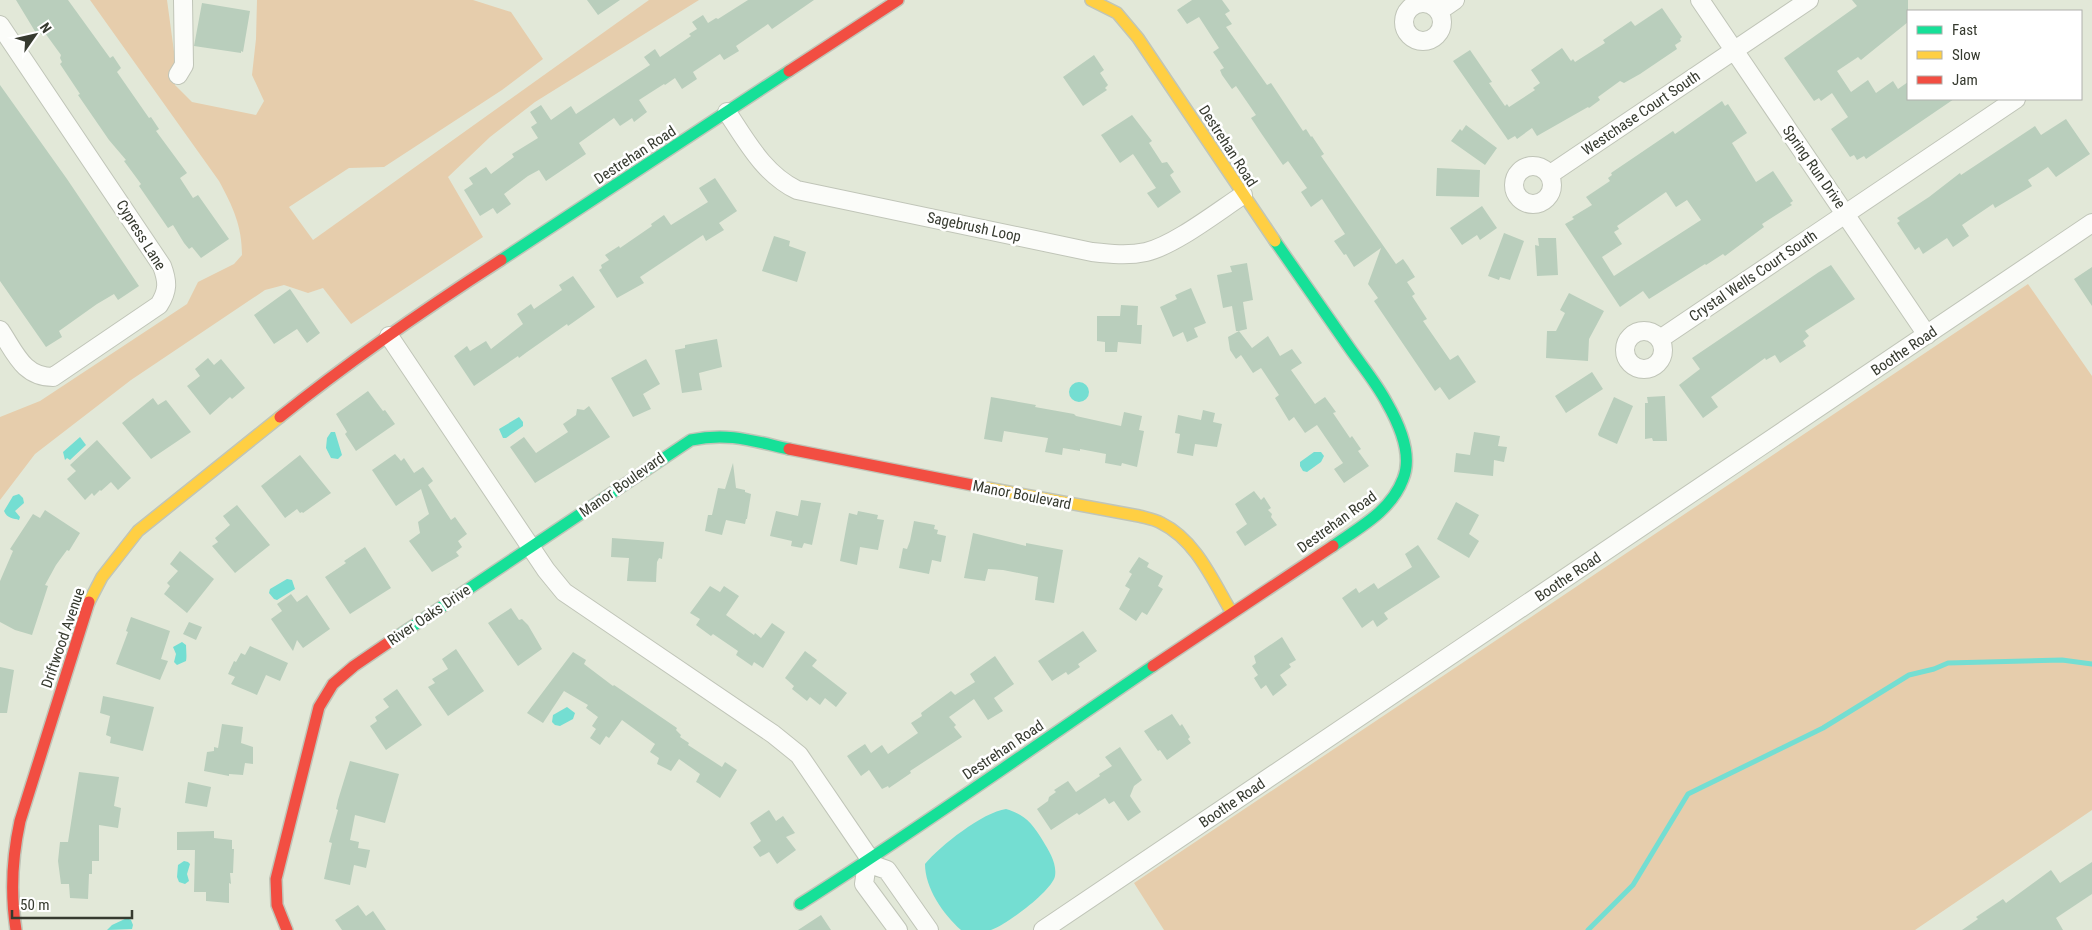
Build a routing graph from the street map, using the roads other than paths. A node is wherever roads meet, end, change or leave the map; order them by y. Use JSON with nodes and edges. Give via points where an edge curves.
{"nodes":[{"id":1,"x":183,"y":0,"type":"edge"},
{"id":2,"x":898,"y":0,"type":"edge"},
{"id":3,"x":1091,"y":0,"type":"edge"},
{"id":4,"x":1455,"y":0,"type":"edge"},
{"id":5,"x":1700,"y":0,"type":"edge"},
{"id":6,"x":1809,"y":0,"type":"edge"},
{"id":7,"x":1439,"y":11,"type":"dead end"},
{"id":8,"x":0,"y":25,"type":"edge"},
{"id":9,"x":1733,"y":50,"type":"junction"},
{"id":10,"x":178,"y":75,"type":"dead end"},
{"id":11,"x":2015,"y":100,"type":"edge"},
{"id":12,"x":727,"y":112,"type":"junction"},
{"id":13,"x":1549,"y":175,"type":"dead end"},
{"id":14,"x":1243,"y":195,"type":"junction"},
{"id":15,"x":1846,"y":213,"type":"junction"},
{"id":16,"x":2092,"y":223,"type":"edge"},
{"id":17,"x":0,"y":330,"type":"edge"},
{"id":18,"x":1927,"y":334,"type":"junction"},
{"id":19,"x":389,"y":336,"type":"junction"},
{"id":20,"x":1660,"y":340,"type":"dead end"},
{"id":21,"x":530,"y":547,"type":"junction"},
{"id":22,"x":1232,"y":613,"type":"junction"},
{"id":23,"x":868,"y":861,"type":"junction"},
{"id":24,"x":800,"y":904,"type":"dead end"},
{"id":25,"x":16,"y":930,"type":"edge"},
{"id":26,"x":287,"y":930,"type":"edge"},
{"id":27,"x":898,"y":930,"type":"edge"},
{"id":28,"x":929,"y":930,"type":"edge"},
{"id":29,"x":1043,"y":930,"type":"edge"}],
"edges":[{"from":1,"to":10,"type":"street","via":[[184,64]]},
{"from":2,"to":12,"type":"street","name":"Destrehan Road"},
{"from":3,"to":14,"type":"street","name":"Destrehan Road","via":[[1116,13],[1128,25]]},
{"from":4,"to":7,"type":"street"},
{"from":5,"to":9,"type":"street","name":"Spring Run Drive"},
{"from":6,"to":9,"type":"street","name":"Westchase Court South"},
{"from":8,"to":17,"type":"street","name":"Cypress Lane","via":[[162,266],[168,280],[166,294],[159,305],[53,377],[34,374],[25,367]]},
{"from":9,"to":13,"type":"street","name":"Westchase Court South"},
{"from":9,"to":15,"type":"street","name":"Spring Run Drive"},
{"from":11,"to":15,"type":"street","name":"Crystal Wells Court South"},
{"from":12,"to":14,"type":"street","name":"Sagebrush Loop","via":[[770,172],[797,190],[1092,252],[1129,255],[1148,252]]},
{"from":12,"to":19,"type":"street","name":"Destrehan Road"},
{"from":14,"to":22,"type":"street","name":"Destrehan Road","via":[[1387,402],[1402,433],[1406,470],[1389,505],[1374,518]]},
{"from":15,"to":18,"type":"street","name":"Spring Run Drive"},
{"from":15,"to":20,"type":"street","name":"Crystal Wells Court South"},
{"from":16,"to":18,"type":"street","name":"Boothe Road"},
{"from":18,"to":29,"type":"street","name":"Boothe Road"},
{"from":19,"to":21,"type":"street"},
{"from":19,"to":25,"type":"street","name":"Driftwood Avenue","via":[[331,376],[152,519],[125,545],[102,577],[86,610],[16,834],[11,884]]},
{"from":21,"to":22,"type":"street","name":"Manor Boulevard","via":[[674,449],[691,440],[730,436],[834,459],[1139,516],[1163,524],[1183,538]]},
{"from":21,"to":23,"type":"street","via":[[571,598],[793,750]]},
{"from":21,"to":26,"type":"street","name":"River Oaks Drive","via":[[354,666],[327,691],[314,723],[276,879],[279,913]]},
{"from":22,"to":23,"type":"street","name":"Destrehan Road"},
{"from":23,"to":24,"type":"street","name":"Destrehan Road"},
{"from":23,"to":27,"type":"street","via":[[864,884]]},
{"from":23,"to":28,"type":"street","via":[[887,870]]}]}
